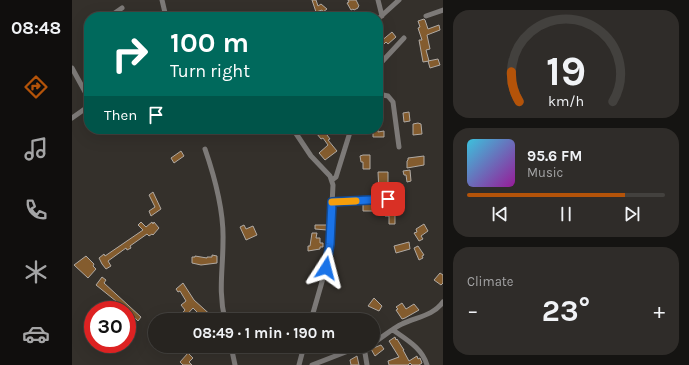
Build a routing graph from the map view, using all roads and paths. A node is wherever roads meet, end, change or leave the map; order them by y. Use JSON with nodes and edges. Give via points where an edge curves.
{"nodes":[{"id":1,"x":162,"y":0,"type":"edge"},
{"id":2,"x":378,"y":0,"type":"edge"},
{"id":3,"x":399,"y":0,"type":"edge"},
{"id":4,"x":122,"y":8,"type":"dead end"},
{"id":5,"x":443,"y":10,"type":"edge"},
{"id":6,"x":116,"y":12,"type":"edge"},
{"id":7,"x":165,"y":12,"type":"edge"},
{"id":8,"x":379,"y":12,"type":"edge"},
{"id":9,"x":383,"y":15,"type":"edge"},
{"id":10,"x":426,"y":16,"type":"dead end"},
{"id":11,"x":404,"y":38,"type":"dead end"},
{"id":12,"x":383,"y":61,"type":"edge"},
{"id":13,"x":72,"y":68,"type":"edge"},
{"id":14,"x":84,"y":90,"type":"edge"},
{"id":15,"x":383,"y":95,"type":"edge"},
{"id":16,"x":84,"y":110,"type":"edge"},
{"id":17,"x":72,"y":118,"type":"edge"},
{"id":18,"x":296,"y":134,"type":"edge"},
{"id":19,"x":349,"y":134,"type":"edge"},
{"id":20,"x":399,"y":147,"type":"dead end"},
{"id":21,"x":205,"y":148,"type":"dead end"},
{"id":22,"x":332,"y":180,"type":"junction"},
{"id":23,"x":402,"y":198,"type":"dead end"},
{"id":24,"x":332,"y":202,"type":"junction"},
{"id":25,"x":443,"y":302,"type":"edge"},
{"id":26,"x":224,"y":313,"type":"edge"},
{"id":27,"x":313,"y":313,"type":"edge"},
{"id":28,"x":393,"y":330,"type":"junction"},
{"id":29,"x":380,"y":338,"type":"edge"},
{"id":30,"x":232,"y":353,"type":"edge"},
{"id":31,"x":302,"y":353,"type":"edge"},
{"id":32,"x":343,"y":353,"type":"edge"},
{"id":33,"x":366,"y":353,"type":"edge"},
{"id":34,"x":235,"y":365,"type":"edge"},
{"id":35,"x":299,"y":365,"type":"edge"},
{"id":36,"x":312,"y":365,"type":"edge"},
{"id":37,"x":367,"y":365,"type":"edge"},
{"id":38,"x":427,"y":365,"type":"edge"}],
"edges":[{"from":1,"to":7,"type":"street"},
{"from":2,"to":8,"type":"street"},
{"from":3,"to":9,"type":"street"},
{"from":4,"to":6,"type":"street"},
{"from":5,"to":10,"type":"street"},
{"from":11,"to":12,"type":"street"},
{"from":13,"to":14,"type":"street"},
{"from":15,"to":20,"type":"street","via":[[388,96],[393,102]]},
{"from":16,"to":17,"type":"street"},
{"from":18,"to":22,"type":"street"},
{"from":19,"to":22,"type":"street","via":[[336,177]]},
{"from":21,"to":26,"type":"street","via":[[221,216],[223,240],[220,292]]},
{"from":22,"to":24,"type":"street"},
{"from":23,"to":24,"type":"street"},
{"from":24,"to":27,"type":"street","via":[[326,268]]},
{"from":25,"to":28,"type":"street","via":[[434,312],[400,324]]},
{"from":28,"to":29,"type":"street"},
{"from":28,"to":38,"type":"street","via":[[419,349]]},
{"from":30,"to":34,"type":"street"},
{"from":31,"to":35,"type":"street"},
{"from":32,"to":36,"type":"street"},
{"from":33,"to":37,"type":"street"}]}
